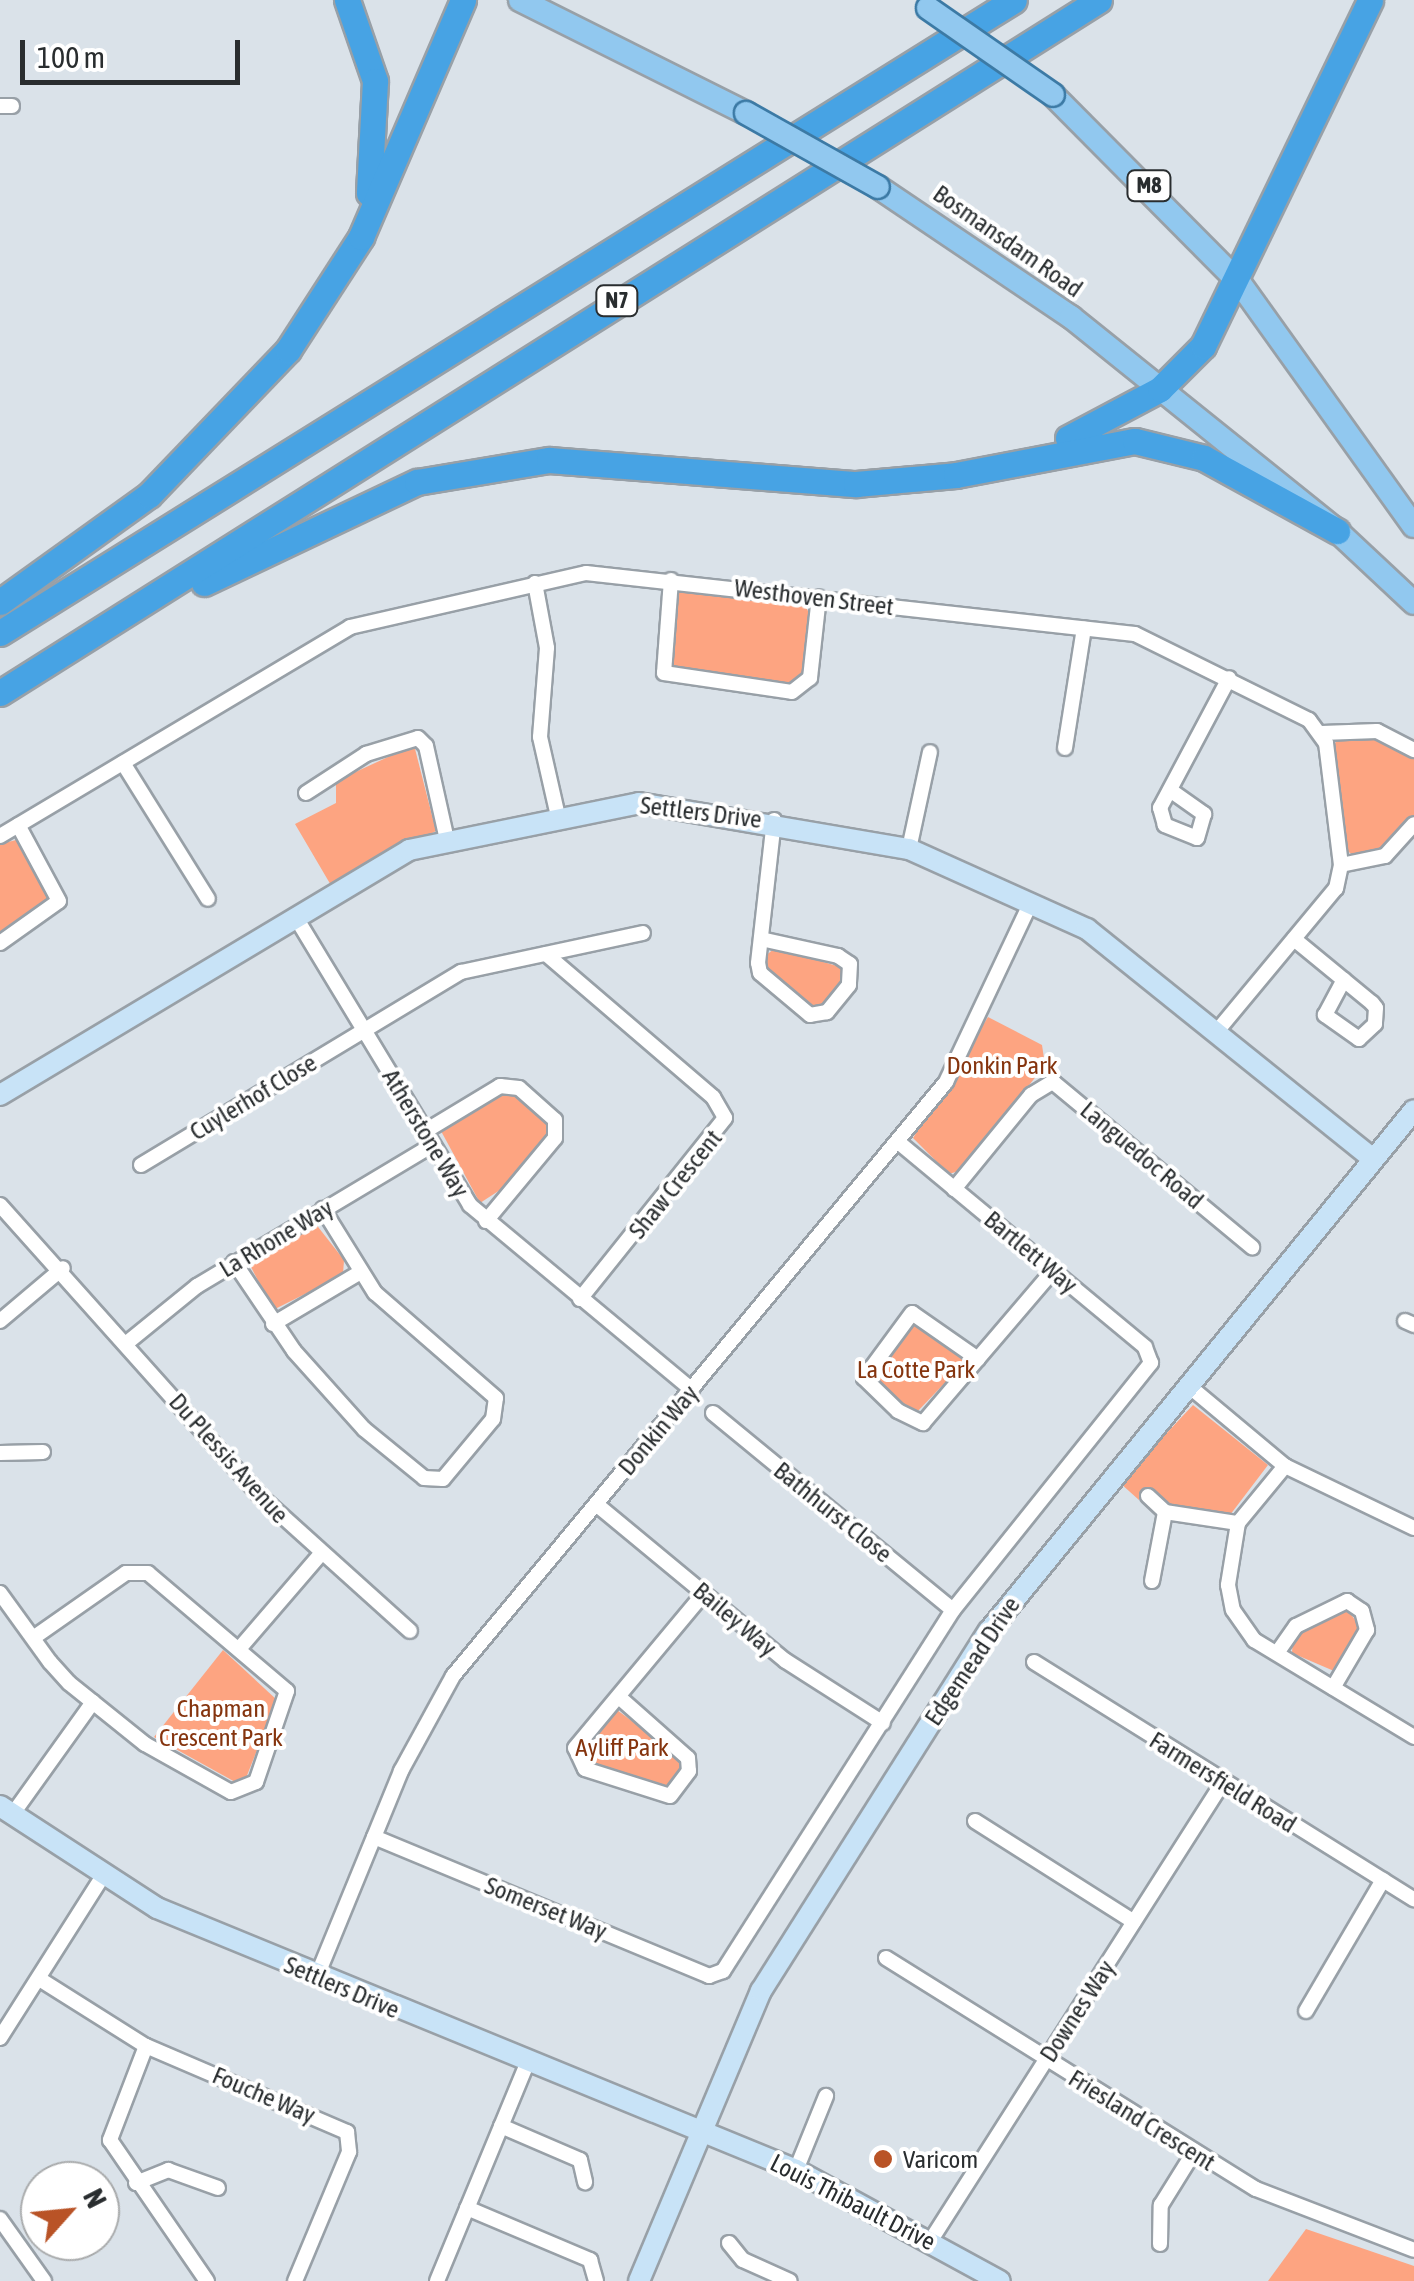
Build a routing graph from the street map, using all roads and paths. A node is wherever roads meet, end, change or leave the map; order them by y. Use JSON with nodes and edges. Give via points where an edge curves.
{"nodes":[{"id":1,"x":346,"y":0,"type":"edge"},
{"id":2,"x":463,"y":0,"type":"edge"},
{"id":3,"x":520,"y":0,"type":"edge"},
{"id":4,"x":1014,"y":0,"type":"edge"},
{"id":5,"x":1099,"y":0,"type":"edge"},
{"id":6,"x":1370,"y":0,"type":"edge"},
{"id":7,"x":921,"y":4,"type":"edge"},
{"id":8,"x":361,"y":237,"type":"junction"},
{"id":9,"x":1239,"y":282,"type":"junction"},
{"id":10,"x":1160,"y":389,"type":"junction"},
{"id":11,"x":1000,"y":465,"type":"junction"},
{"id":12,"x":1414,"y":526,"type":"edge"},
{"id":13,"x":1338,"y":531,"type":"junction"},
{"id":14,"x":671,"y":580,"type":"junction"},
{"id":15,"x":536,"y":584,"type":"junction"},
{"id":16,"x":819,"y":597,"type":"junction"},
{"id":17,"x":0,"y":602,"type":"edge"},
{"id":18,"x":1414,"y":603,"type":"edge"},
{"id":19,"x":140,"y":610,"type":"junction"},
{"id":20,"x":1084,"y":628,"type":"junction"},
{"id":21,"x":0,"y":634,"type":"edge"},
{"id":22,"x":1229,"y":678,"type":"junction"},
{"id":23,"x":0,"y":693,"type":"edge"},
{"id":24,"x":1322,"y":733,"type":"junction"},
{"id":25,"x":1064,"y":748,"type":"dead end"},
{"id":26,"x":1414,"y":750,"type":"edge"},
{"id":27,"x":930,"y":752,"type":"dead end"},
{"id":28,"x":123,"y":763,"type":"junction"},
{"id":29,"x":1170,"y":790,"type":"dead end"},
{"id":30,"x":306,"y":793,"type":"dead end"},
{"id":31,"x":558,"y":816,"type":"junction"},
{"id":32,"x":774,"y":820,"type":"junction"},
{"id":33,"x":1414,"y":824,"type":"edge"},
{"id":34,"x":18,"y":826,"type":"junction"},
{"id":35,"x":0,"y":836,"type":"edge"},
{"id":36,"x":448,"y":840,"type":"junction"},
{"id":37,"x":909,"y":849,"type":"junction"},
{"id":38,"x":1341,"y":865,"type":"junction"},
{"id":39,"x":208,"y":900,"type":"dead end"},
{"id":40,"x":1031,"y":902,"type":"junction"},
{"id":41,"x":296,"y":916,"type":"junction"},
{"id":42,"x":644,"y":933,"type":"dead end"},
{"id":43,"x":762,"y":939,"type":"junction"},
{"id":44,"x":1294,"y":939,"type":"junction"},
{"id":45,"x":0,"y":944,"type":"edge"},
{"id":46,"x":546,"y":954,"type":"junction"},
{"id":47,"x":1344,"y":980,"type":"dead end"},
{"id":48,"x":364,"y":1030,"type":"junction"},
{"id":49,"x":1218,"y":1030,"type":"junction"},
{"id":50,"x":0,"y":1095,"type":"edge"},
{"id":51,"x":1414,"y":1110,"type":"edge"},
{"id":52,"x":428,"y":1138,"type":"junction"},
{"id":53,"x":898,"y":1142,"type":"junction"},
{"id":54,"x":1372,"y":1159,"type":"junction"},
{"id":55,"x":141,"y":1165,"type":"dead end"},
{"id":56,"x":954,"y":1189,"type":"junction"},
{"id":57,"x":0,"y":1205,"type":"edge"},
{"id":58,"x":322,"y":1209,"type":"junction"},
{"id":59,"x":486,"y":1221,"type":"junction"},
{"id":60,"x":1252,"y":1247,"type":"dead end"},
{"id":61,"x":234,"y":1262,"type":"junction"},
{"id":62,"x":63,"y":1268,"type":"junction"},
{"id":63,"x":1053,"y":1271,"type":"junction"},
{"id":64,"x":358,"y":1273,"type":"junction"},
{"id":65,"x":580,"y":1299,"type":"junction"},
{"id":66,"x":0,"y":1321,"type":"edge"},
{"id":67,"x":273,"y":1324,"type":"junction"},
{"id":68,"x":128,"y":1342,"type":"junction"},
{"id":69,"x":978,"y":1359,"type":"junction"},
{"id":70,"x":1150,"y":1370,"type":"joint"},
{"id":71,"x":1189,"y":1386,"type":"junction"},
{"id":72,"x":692,"y":1390,"type":"junction"},
{"id":73,"x":713,"y":1414,"type":"dead end"},
{"id":74,"x":0,"y":1452,"type":"edge"},
{"id":75,"x":43,"y":1452,"type":"dead end"},
{"id":76,"x":1285,"y":1466,"type":"junction"},
{"id":77,"x":1148,"y":1496,"type":"dead end"},
{"id":78,"x":596,"y":1504,"type":"junction"},
{"id":79,"x":1165,"y":1512,"type":"junction"},
{"id":80,"x":1238,"y":1523,"type":"junction"},
{"id":81,"x":1414,"y":1528,"type":"edge"},
{"id":82,"x":319,"y":1556,"type":"junction"},
{"id":83,"x":1152,"y":1581,"type":"dead end"},
{"id":84,"x":0,"y":1593,"type":"edge"},
{"id":85,"x":704,"y":1593,"type":"junction"},
{"id":86,"x":952,"y":1610,"type":"junction"},
{"id":87,"x":410,"y":1631,"type":"dead end"},
{"id":88,"x":33,"y":1638,"type":"junction"},
{"id":89,"x":239,"y":1649,"type":"junction"},
{"id":90,"x":1277,"y":1653,"type":"junction"},
{"id":91,"x":1034,"y":1662,"type":"dead end"},
{"id":92,"x":1333,"y":1688,"type":"junction"},
{"id":93,"x":619,"y":1696,"type":"junction"},
{"id":94,"x":93,"y":1702,"type":"junction"},
{"id":95,"x":882,"y":1723,"type":"junction"},
{"id":96,"x":1414,"y":1737,"type":"edge"},
{"id":97,"x":1223,"y":1782,"type":"junction"},
{"id":98,"x":6,"y":1810,"type":"edge"},
{"id":99,"x":974,"y":1820,"type":"dead end"},
{"id":100,"x":374,"y":1837,"type":"junction"},
{"id":101,"x":103,"y":1876,"type":"junction"},
{"id":102,"x":1383,"y":1880,"type":"junction"},
{"id":103,"x":1414,"y":1899,"type":"edge"},
{"id":104,"x":1134,"y":1922,"type":"junction"},
{"id":105,"x":886,"y":1958,"type":"dead end"},
{"id":106,"x":719,"y":1974,"type":"joint"},
{"id":107,"x":317,"y":1976,"type":"junction"},
{"id":108,"x":40,"y":1980,"type":"junction"},
{"id":109,"x":1306,"y":2011,"type":"dead end"},
{"id":110,"x":0,"y":2038,"type":"edge"},
{"id":111,"x":146,"y":2046,"type":"junction"},
{"id":112,"x":1046,"y":2060,"type":"junction"},
{"id":113,"x":527,"y":2064,"type":"junction"},
{"id":114,"x":826,"y":2096,"type":"dead end"},
{"id":115,"x":501,"y":2126,"type":"junction"},
{"id":116,"x":701,"y":2134,"type":"junction"},
{"id":117,"x":1194,"y":2152,"type":"junction"},
{"id":118,"x":796,"y":2170,"type":"junction"},
{"id":119,"x":585,"y":2182,"type":"dead end"},
{"id":120,"x":136,"y":2183,"type":"junction"},
{"id":121,"x":218,"y":2188,"type":"dead end"},
{"id":122,"x":467,"y":2208,"type":"junction"},
{"id":123,"x":0,"y":2220,"type":"edge"},
{"id":124,"x":931,"y":2240,"type":"junction"},
{"id":125,"x":729,"y":2244,"type":"dead end"},
{"id":126,"x":1160,"y":2244,"type":"dead end"},
{"id":127,"x":1414,"y":2250,"type":"edge"},
{"id":128,"x":44,"y":2281,"type":"edge"},
{"id":129,"x":207,"y":2281,"type":"edge"},
{"id":130,"x":296,"y":2281,"type":"edge"},
{"id":131,"x":437,"y":2281,"type":"edge"},
{"id":132,"x":596,"y":2281,"type":"edge"},
{"id":133,"x":639,"y":2281,"type":"edge"},
{"id":134,"x":790,"y":2281,"type":"edge"},
{"id":135,"x":1000,"y":2281,"type":"edge"}],
"edges":[{"from":1,"to":8,"type":"highway","via":[[371,60],[378,118]]},
{"from":2,"to":8,"type":"highway"},
{"from":3,"to":10,"type":"main road","name":"Bosmansdam Road","bridge":true,"via":[[746,113],[878,188],[997,264]]},
{"from":4,"to":21,"type":"highway","number":"N7"},
{"from":5,"to":19,"type":"highway","number":"N7"},
{"from":6,"to":9,"type":"highway"},
{"from":7,"to":9,"type":"main road","number":"M8","bridge":true,"via":[[1054,95]]},
{"from":8,"to":17,"type":"highway","via":[[288,350],[195,452]]},
{"from":9,"to":10,"type":"highway","via":[[1203,346]]},
{"from":9,"to":12,"type":"main road","number":"M8"},
{"from":10,"to":11,"type":"highway","via":[[1084,432]]},
{"from":10,"to":13,"type":"main road","name":"Bosmansdam Road"},
{"from":11,"to":13,"type":"highway","via":[[1110,442],[1160,444],[1204,458]]},
{"from":11,"to":19,"type":"highway","via":[[856,484],[599,462],[491,466],[385,494]]},
{"from":13,"to":18,"type":"main road","name":"Bosmansdam Road"},
{"from":14,"to":15,"type":"street","name":"Westhoven Street","via":[[586,573]]},
{"from":14,"to":16,"type":"street","name":"Westhoven Street"},
{"from":14,"to":16,"type":"street","via":[[664,673],[792,692],[810,678]]},
{"from":15,"to":28,"type":"street","name":"Westhoven Street","via":[[350,627]]},
{"from":15,"to":31,"type":"street","via":[[546,648],[540,737]]},
{"from":16,"to":20,"type":"street","name":"Westhoven Street"},
{"from":19,"to":23,"type":"highway","number":"N7"},
{"from":20,"to":22,"type":"street","name":"Westhoven Street","via":[[1150,637]]},
{"from":20,"to":25,"type":"street"},
{"from":22,"to":24,"type":"street","name":"Westhoven Street"},
{"from":22,"to":29,"type":"street"},
{"from":24,"to":26,"type":"street","via":[[1377,732]]},
{"from":24,"to":38,"type":"street"},
{"from":27,"to":37,"type":"street"},
{"from":28,"to":34,"type":"street","name":"Westhoven Street"},
{"from":28,"to":39,"type":"street"},
{"from":30,"to":36,"type":"street","via":[[366,754],[418,738]]},
{"from":31,"to":32,"type":"street","name":"Settlers Drive","via":[[628,803]]},
{"from":31,"to":36,"type":"street","name":"Settlers Drive"},
{"from":32,"to":37,"type":"street","name":"Settlers Drive"},
{"from":32,"to":43,"type":"street"},
{"from":33,"to":38,"type":"street","via":[[1385,856]]},
{"from":34,"to":35,"type":"street","name":"Westhoven Street"},
{"from":34,"to":45,"type":"street","via":[[59,901]]},
{"from":36,"to":41,"type":"street","name":"Settlers Drive","via":[[401,854]]},
{"from":37,"to":40,"type":"street","name":"Settlers Drive"},
{"from":38,"to":44,"type":"street","via":[[1336,888]]},
{"from":40,"to":49,"type":"street","name":"Settlers Drive","via":[[1107,940]]},
{"from":40,"to":53,"type":"street","name":"Donkin Way","via":[[946,1082]]},
{"from":41,"to":48,"type":"street","name":"Atherstone Way"},
{"from":41,"to":50,"type":"street","name":"Settlers Drive"},
{"from":42,"to":46,"type":"street"},
{"from":43,"to":43,"type":"street","via":[[763,977],[810,1015],[827,1012],[849,986],[850,964],[838,956]]},
{"from":44,"to":47,"type":"street"},
{"from":44,"to":49,"type":"street"},
{"from":46,"to":48,"type":"street","via":[[460,972]]},
{"from":46,"to":65,"type":"street","name":"Shaw Crescent","via":[[713,1097],[726,1118]]},
{"from":48,"to":52,"type":"street","name":"Atherstone Way"},
{"from":48,"to":55,"type":"street","name":"Cuylerhof Close"},
{"from":49,"to":54,"type":"street","name":"Settlers Drive"},
{"from":51,"to":54,"type":"street","name":"Edgemead Drive"},
{"from":52,"to":58,"type":"street","name":"La Rhone Way"},
{"from":52,"to":59,"type":"street","name":"Atherstone Way"},
{"from":52,"to":59,"type":"street","name":"La Rhone Way","via":[[500,1086],[519,1088],[555,1120],[555,1138]]},
{"from":53,"to":56,"type":"street","name":"Bartlett Way"},
{"from":53,"to":72,"type":"street","name":"Donkin Way"},
{"from":54,"to":71,"type":"street","name":"Edgemead Drive"},
{"from":56,"to":60,"type":"street","name":"Languedoc Road","via":[[1031,1095],[1053,1082]]},
{"from":56,"to":63,"type":"street","name":"Bartlett Way"},
{"from":57,"to":62,"type":"street","name":"Du Plessis Avenue"},
{"from":58,"to":61,"type":"street","name":"La Rhone Way"},
{"from":58,"to":64,"type":"street"},
{"from":59,"to":65,"type":"street","name":"Atherstone Way"},
{"from":61,"to":67,"type":"street"},
{"from":61,"to":68,"type":"street","name":"La Rhone Way"},
{"from":62,"to":66,"type":"street"},
{"from":62,"to":68,"type":"street","name":"Du Plessis Avenue"},
{"from":63,"to":69,"type":"street"},
{"from":63,"to":70,"type":"street","name":"Bartlett Way","via":[[1145,1347]]},
{"from":64,"to":67,"type":"street"},
{"from":64,"to":67,"type":"street","via":[[496,1398],[493,1418],[443,1479],[424,1478],[364,1429]]},
{"from":65,"to":72,"type":"street","name":"Atherstone Way"},
{"from":68,"to":82,"type":"street","name":"Du Plessis Avenue"},
{"from":69,"to":69,"type":"street","via":[[918,1424],[864,1378],[912,1312]]},
{"from":70,"to":86,"type":"street","name":"Edgemead Drive"},
{"from":71,"to":76,"type":"street"},
{"from":71,"to":116,"type":"street","name":"Edgemead Drive","via":[[970,1659],[762,1992]]},
{"from":72,"to":78,"type":"street","name":"Donkin Way"},
{"from":73,"to":86,"type":"street","name":"Bathhurst Close"},
{"from":74,"to":75,"type":"street"},
{"from":76,"to":80,"type":"street"},
{"from":76,"to":81,"type":"street"},
{"from":77,"to":79,"type":"street"},
{"from":78,"to":85,"type":"street","name":"Bailey Way"},
{"from":78,"to":100,"type":"street","name":"Donkin Way","via":[[452,1676]]},
{"from":79,"to":80,"type":"street"},
{"from":79,"to":83,"type":"street"},
{"from":80,"to":90,"type":"street","via":[[1231,1602],[1246,1631]]},
{"from":82,"to":87,"type":"street","name":"Du Plessis Avenue"},
{"from":82,"to":89,"type":"street"},
{"from":84,"to":88,"type":"street"},
{"from":85,"to":93,"type":"street"},
{"from":85,"to":95,"type":"street","name":"Bailey Way","via":[[786,1661]]},
{"from":86,"to":95,"type":"street","name":"Edgemead Drive"},
{"from":88,"to":89,"type":"street","via":[[137,1569]]},
{"from":88,"to":94,"type":"street"},
{"from":89,"to":94,"type":"street","via":[[288,1696],[256,1782],[240,1793],[170,1760]]},
{"from":90,"to":92,"type":"street"},
{"from":90,"to":92,"type":"street","via":[[1296,1626],[1347,1601],[1362,1611],[1367,1630]]},
{"from":91,"to":97,"type":"street","name":"Farmersfield Road"},
{"from":92,"to":96,"type":"street"},
{"from":93,"to":93,"type":"street","via":[[578,1742],[578,1762],[670,1796],[689,1771],[688,1758]]},
{"from":94,"to":98,"type":"street"},
{"from":95,"to":106,"type":"street","name":"Edgemead Drive"},
{"from":97,"to":102,"type":"street","name":"Farmersfield Road"},
{"from":97,"to":104,"type":"street","name":"Downes Way"},
{"from":98,"to":101,"type":"street","name":"Settlers Drive"},
{"from":99,"to":104,"type":"street"},
{"from":100,"to":106,"type":"street","name":"Somerset Way"},
{"from":100,"to":107,"type":"street","name":"Donkin Way"},
{"from":101,"to":107,"type":"street","name":"Settlers Drive","via":[[156,1908]]},
{"from":101,"to":108,"type":"street"},
{"from":102,"to":103,"type":"street","name":"Farmersfield Road"},
{"from":102,"to":109,"type":"street"},
{"from":104,"to":112,"type":"street","name":"Downes Way"},
{"from":105,"to":112,"type":"street","name":"Friesland Crescent"},
{"from":107,"to":113,"type":"street","name":"Settlers Drive"},
{"from":108,"to":110,"type":"street"},
{"from":108,"to":111,"type":"street","name":"Fouche Way"},
{"from":111,"to":120,"type":"street","via":[[110,2133]]},
{"from":111,"to":130,"type":"street","name":"Fouche Way","via":[[347,2132],[349,2152]]},
{"from":112,"to":117,"type":"street","name":"Friesland Crescent"},
{"from":112,"to":124,"type":"street","name":"Downes Way"},
{"from":113,"to":115,"type":"street"},
{"from":113,"to":116,"type":"street","name":"Settlers Drive"},
{"from":114,"to":118,"type":"street"},
{"from":115,"to":119,"type":"street","via":[[577,2157]]},
{"from":115,"to":122,"type":"street"},
{"from":116,"to":118,"type":"street","name":"Louis Thibault Drive"},
{"from":116,"to":133,"type":"street","name":"Edgemead Drive"},
{"from":117,"to":126,"type":"street","via":[[1162,2205]]},
{"from":117,"to":127,"type":"street","name":"Friesland Crescent","via":[[1256,2190]]},
{"from":118,"to":124,"type":"street","name":"Louis Thibault Drive"},
{"from":120,"to":121,"type":"street","via":[[168,2170]]},
{"from":120,"to":129,"type":"street"},
{"from":122,"to":131,"type":"street"},
{"from":122,"to":132,"type":"street","via":[[590,2260]]},
{"from":123,"to":128,"type":"street"},
{"from":124,"to":135,"type":"street","name":"Louis Thibault Drive"},
{"from":125,"to":134,"type":"street","via":[[743,2260]]}]}
